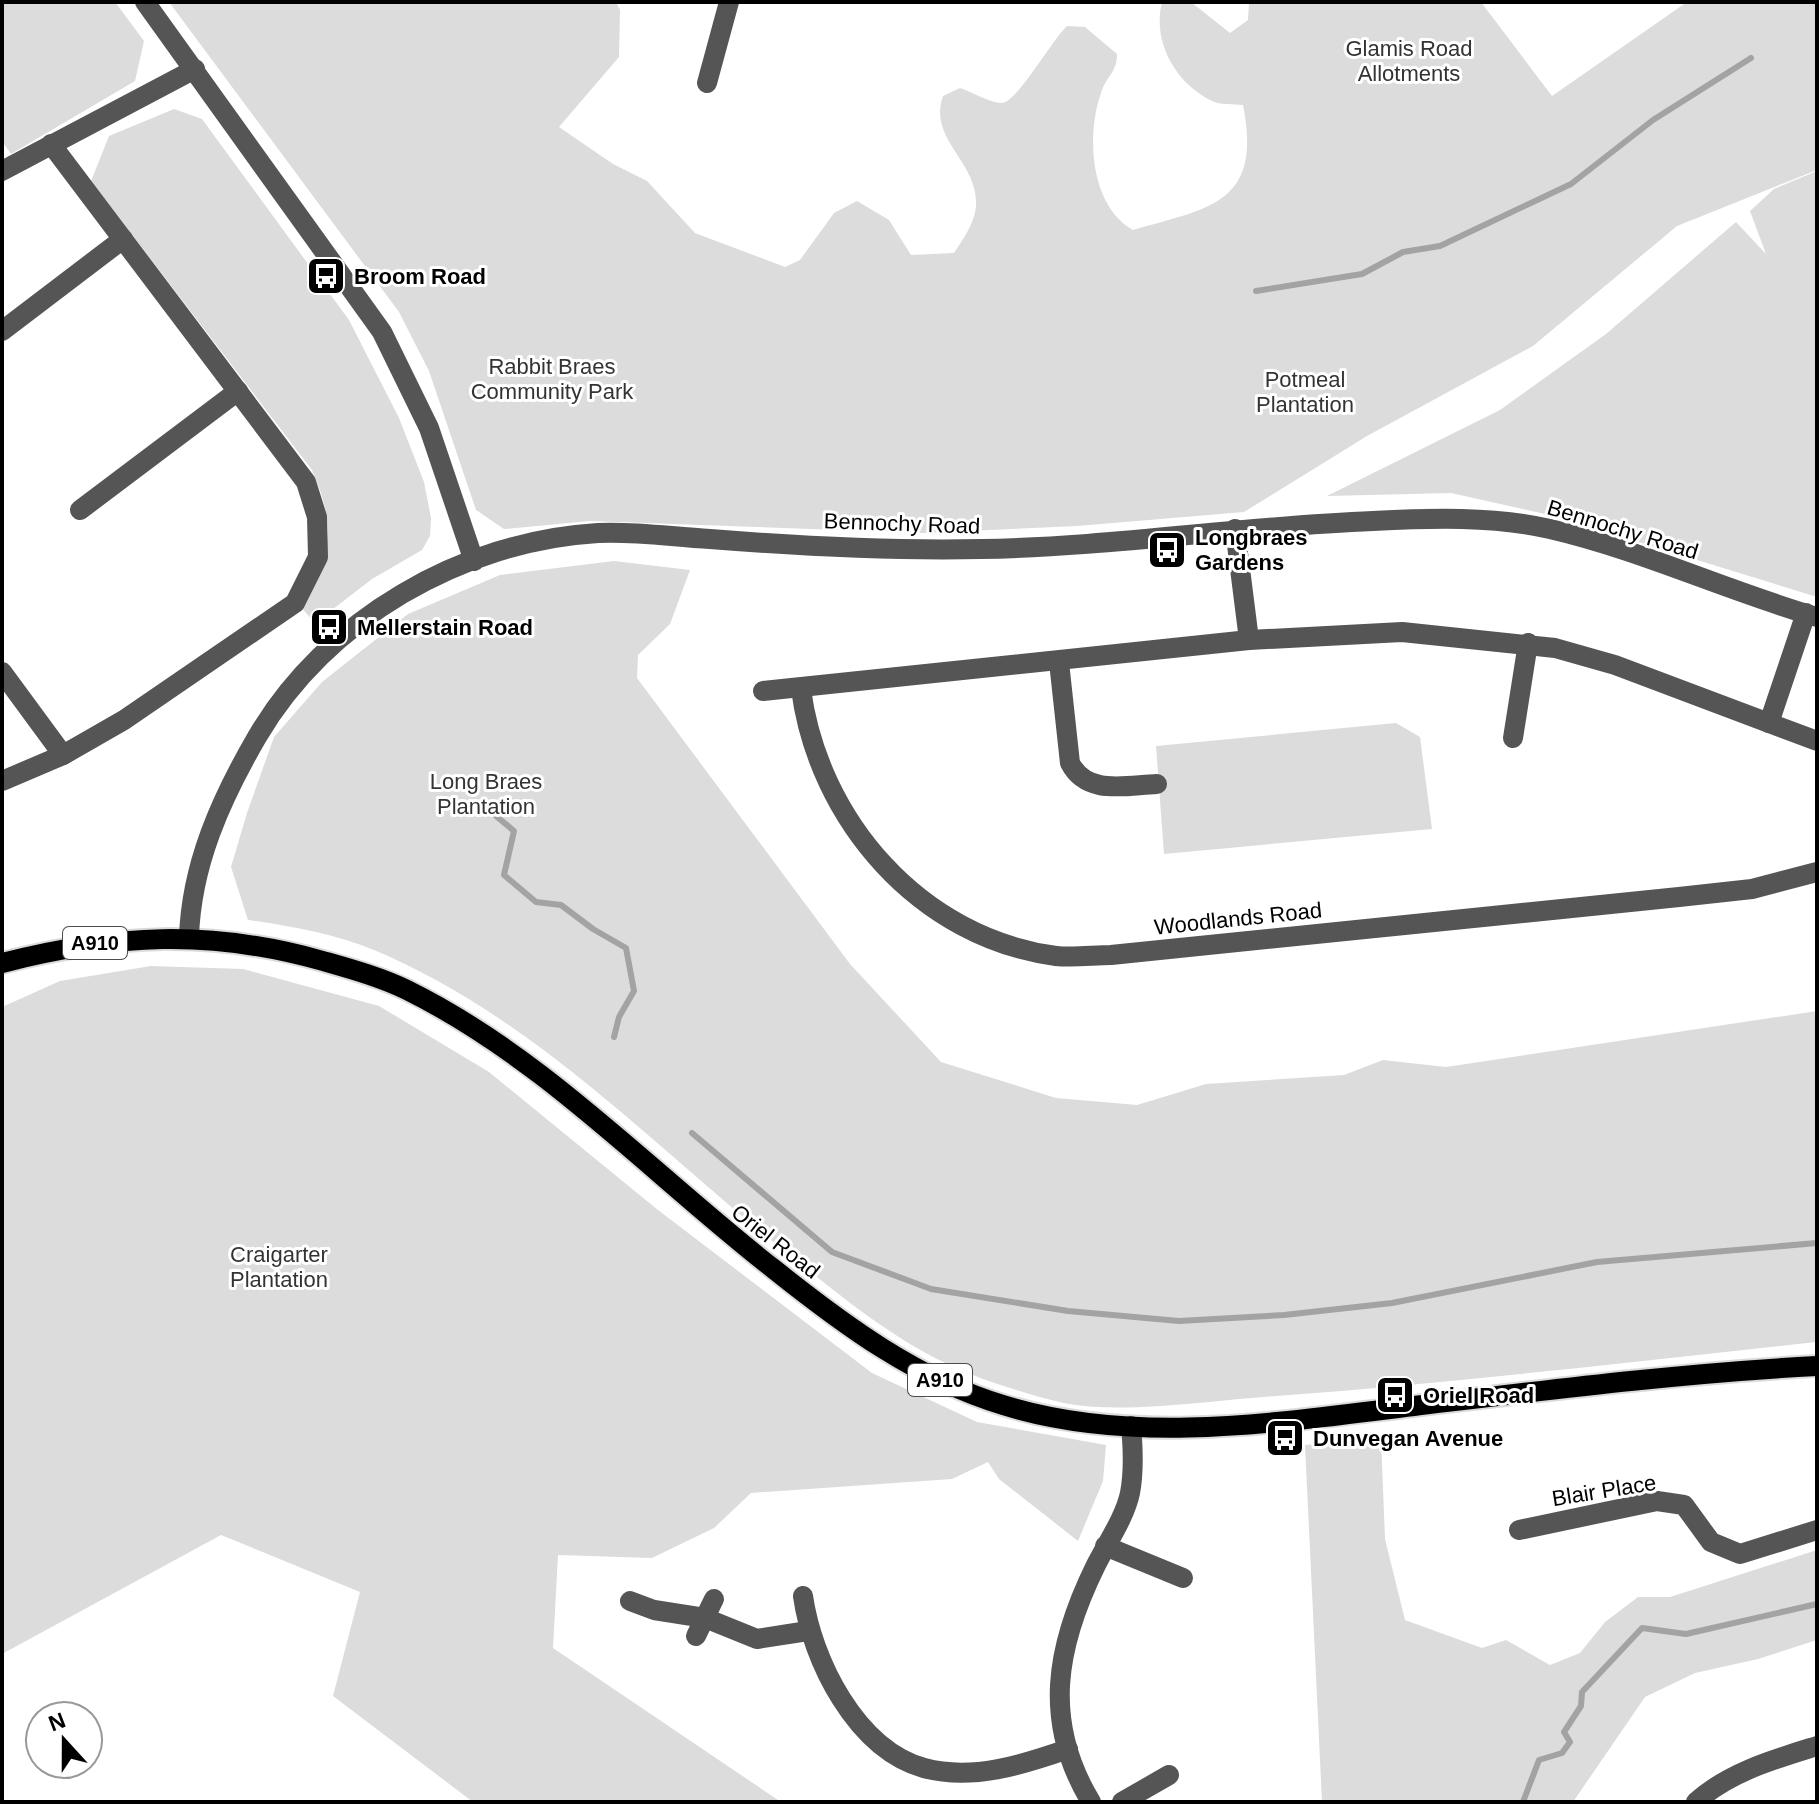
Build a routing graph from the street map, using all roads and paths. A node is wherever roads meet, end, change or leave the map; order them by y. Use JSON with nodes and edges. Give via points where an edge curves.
{"nodes":[{"id":1,"x":145,"y":2,"type":"edge"},
{"id":2,"x":729,"y":2,"type":"edge"},
{"id":3,"x":195,"y":69,"type":"junction"},
{"id":4,"x":707,"y":83,"type":"dead end"},
{"id":5,"x":51,"y":144,"type":"junction"},
{"id":6,"x":2,"y":171,"type":"edge"},
{"id":7,"x":123,"y":239,"type":"junction"},
{"id":8,"x":2,"y":331,"type":"edge"},
{"id":9,"x":238,"y":391,"type":"junction"},
{"id":10,"x":80,"y":510,"type":"dead end"},
{"id":11,"x":1235,"y":529,"type":"junction"},
{"id":12,"x":474,"y":561,"type":"junction"},
{"id":13,"x":1811,"y":615,"type":"edge"},
{"id":14,"x":1249,"y":640,"type":"junction"},
{"id":15,"x":1528,"y":643,"type":"junction"},
{"id":16,"x":1059,"y":662,"type":"junction"},
{"id":17,"x":2,"y":672,"type":"edge"},
{"id":18,"x":801,"y":689,"type":"junction"},
{"id":19,"x":763,"y":691,"type":"dead end"},
{"id":20,"x":1769,"y":723,"type":"junction"},
{"id":21,"x":1513,"y":738,"type":"dead end"},
{"id":22,"x":1817,"y":741,"type":"edge"},
{"id":23,"x":63,"y":755,"type":"junction"},
{"id":24,"x":2,"y":781,"type":"edge"},
{"id":25,"x":1157,"y":784,"type":"dead end"},
{"id":26,"x":1817,"y":872,"type":"edge"},
{"id":27,"x":189,"y":938,"type":"junction"},
{"id":28,"x":2,"y":963,"type":"edge"},
{"id":29,"x":1817,"y":1366,"type":"edge"},
{"id":30,"x":1131,"y":1426,"type":"junction"},
{"id":31,"x":1519,"y":1530,"type":"dead end"},
{"id":32,"x":1817,"y":1530,"type":"edge"},
{"id":33,"x":1105,"y":1546,"type":"junction"},
{"id":34,"x":1183,"y":1578,"type":"dead end"},
{"id":35,"x":803,"y":1596,"type":"dead end"},
{"id":36,"x":630,"y":1601,"type":"dead end"},
{"id":37,"x":808,"y":1631,"type":"junction"},
{"id":38,"x":1817,"y":1746,"type":"edge"},
{"id":39,"x":1068,"y":1749,"type":"junction"},
{"id":40,"x":1169,"y":1775,"type":"dead end"},
{"id":41,"x":1091,"y":1802,"type":"edge"},
{"id":42,"x":1122,"y":1802,"type":"edge"},
{"id":43,"x":1696,"y":1802,"type":"edge"}],
"edges":[{"from":1,"to":3,"type":"street"},
{"from":2,"to":4,"type":"street"},
{"from":3,"to":5,"type":"street"},
{"from":3,"to":12,"type":"street","via":[[360,298],[399,361],[429,428]]},
{"from":5,"to":6,"type":"street"},
{"from":5,"to":7,"type":"street"},
{"from":7,"to":8,"type":"street"},
{"from":7,"to":9,"type":"street"},
{"from":9,"to":10,"type":"street"},
{"from":9,"to":23,"type":"street","via":[[306,482],[317,517],[318,557],[295,603],[124,720]]},
{"from":11,"to":12,"type":"street","name":"Bennochy Road","via":[[960,550],[597,533]]},
{"from":11,"to":13,"type":"street","name":"Bennochy Road","via":[[1442,518],[1549,529]]},
{"from":11,"to":14,"type":"street"},
{"from":12,"to":27,"type":"street","name":"Bennochy Road","via":[[392,599],[331,647],[266,721],[225,795],[195,879]]},
{"from":13,"to":20,"type":"street"},
{"from":14,"to":15,"type":"street","via":[[1402,632]]},
{"from":14,"to":16,"type":"street"},
{"from":15,"to":20,"type":"street","via":[[1615,665]]},
{"from":15,"to":21,"type":"street"},
{"from":16,"to":18,"type":"street"},
{"from":16,"to":25,"type":"street","via":[[1070,763],[1077,777],[1096,786]]},
{"from":17,"to":23,"type":"street"},
{"from":18,"to":19,"type":"street"},
{"from":18,"to":26,"type":"street","name":"Woodlands Road","via":[[813,751],[860,841],[915,894],[951,919],[998,940],[1056,956],[1111,955],[1752,889]]},
{"from":20,"to":22,"type":"street"},
{"from":23,"to":24,"type":"street"},
{"from":27,"to":28,"type":"main road","number":"A910","via":[[107,941]]},
{"from":27,"to":30,"type":"main road","name":"Oriel Road","number":"A910","via":[[272,947],[403,988],[541,1077],[708,1219],[896,1357],[1006,1407]]},
{"from":29,"to":30,"type":"main road","name":"Oriel Road","number":"A910","via":[[1631,1381],[1275,1423]]},
{"from":30,"to":33,"type":"street","via":[[1130,1494]]},
{"from":31,"to":32,"type":"street","name":"Blair Place","via":[[1657,1501],[1684,1505],[1711,1542],[1740,1554]]},
{"from":33,"to":34,"type":"street"},
{"from":33,"to":39,"type":"street","via":[[1064,1645],[1058,1708]]},
{"from":35,"to":37,"type":"street"},
{"from":36,"to":37,"type":"street","via":[[705,1618],[757,1639]]},
{"from":37,"to":39,"type":"street","via":[[843,1703],[885,1749],[923,1768],[967,1772],[1017,1767]]},
{"from":38,"to":43,"type":"street","via":[[1712,1787]]},
{"from":39,"to":41,"type":"street"},
{"from":40,"to":42,"type":"street"}]}
